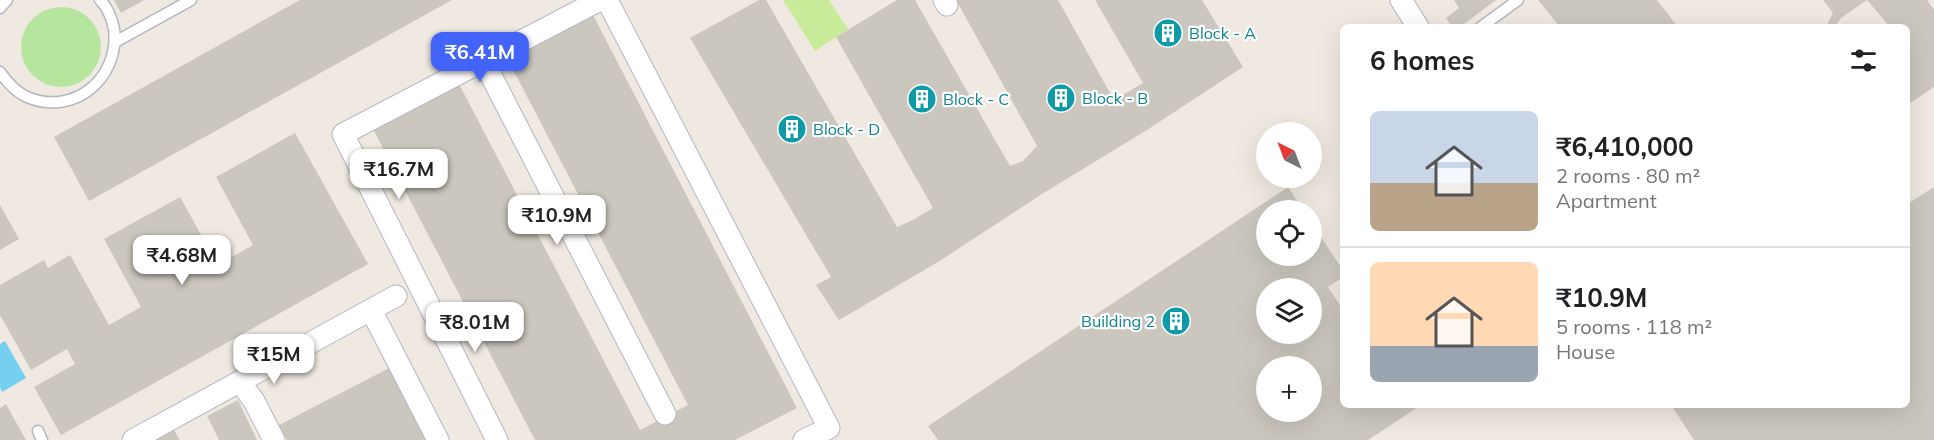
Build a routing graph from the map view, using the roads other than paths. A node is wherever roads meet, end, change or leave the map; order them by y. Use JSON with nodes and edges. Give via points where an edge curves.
{"nodes":[{"id":1,"x":7,"y":0,"type":"edge"},
{"id":2,"x":100,"y":0,"type":"edge"},
{"id":3,"x":191,"y":0,"type":"edge"},
{"id":4,"x":600,"y":0,"type":"edge"},
{"id":5,"x":607,"y":0,"type":"edge"},
{"id":6,"x":1401,"y":0,"type":"edge"},
{"id":7,"x":1518,"y":0,"type":"edge"},
{"id":8,"x":0,"y":8,"type":"edge"},
{"id":9,"x":1416,"y":24,"type":"edge"},
{"id":10,"x":1484,"y":24,"type":"edge"},
{"id":11,"x":115,"y":42,"type":"junction"},
{"id":12,"x":483,"y":60,"type":"junction"},
{"id":13,"x":0,"y":72,"type":"edge"},
{"id":14,"x":408,"y":290,"type":"junction"},
{"id":15,"x":371,"y":310,"type":"junction"},
{"id":16,"x":240,"y":382,"type":"junction"},
{"id":17,"x":665,"y":414,"type":"dead end"},
{"id":18,"x":133,"y":440,"type":"edge"},
{"id":19,"x":274,"y":440,"type":"edge"},
{"id":20,"x":438,"y":440,"type":"edge"},
{"id":21,"x":497,"y":440,"type":"edge"},
{"id":22,"x":804,"y":440,"type":"edge"}],
"edges":[{"from":1,"to":8,"type":"lane"},
{"from":2,"to":11,"type":"lane","via":[[113,21]]},
{"from":3,"to":11,"type":"lane"},
{"from":4,"to":12,"type":"street"},
{"from":5,"to":22,"type":"street","via":[[829,428]]},
{"from":6,"to":9,"type":"street"},
{"from":7,"to":10,"type":"lane"},
{"from":11,"to":13,"type":"lane","via":[[111,62],[101,80],[66,101],[26,97]]},
{"from":12,"to":14,"type":"street","via":[[343,134]]},
{"from":12,"to":17,"type":"street"},
{"from":14,"to":15,"type":"street"},
{"from":14,"to":21,"type":"street"},
{"from":15,"to":16,"type":"street"},
{"from":15,"to":20,"type":"street"},
{"from":16,"to":18,"type":"street"},
{"from":16,"to":19,"type":"street"}]}
